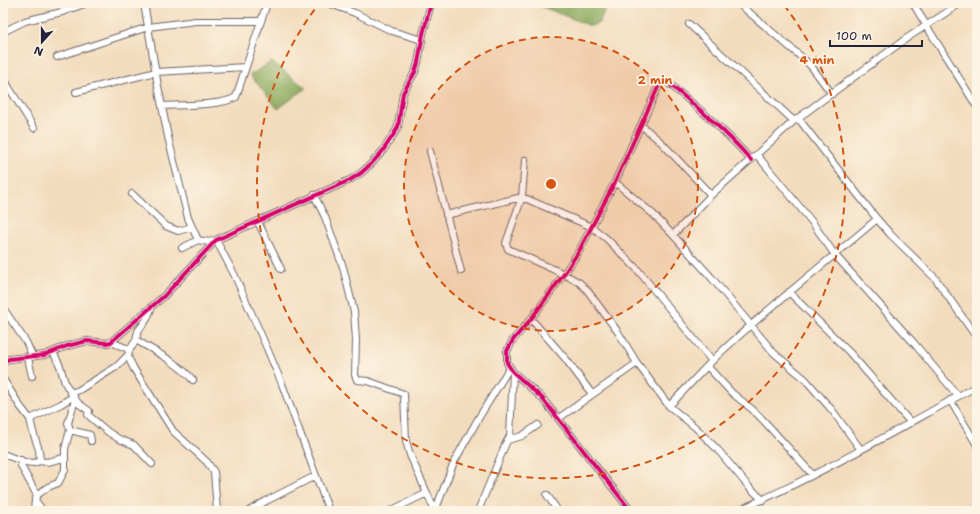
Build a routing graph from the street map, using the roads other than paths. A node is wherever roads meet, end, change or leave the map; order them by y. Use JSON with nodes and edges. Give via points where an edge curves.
{"nodes":[{"id":1,"x":87,"y":3,"type":"edge"},
{"id":2,"x":144,"y":3,"type":"edge"},
{"id":3,"x":266,"y":3,"type":"edge"},
{"id":4,"x":328,"y":3,"type":"edge"},
{"id":5,"x":431,"y":3,"type":"edge"},
{"id":6,"x":738,"y":3,"type":"edge"},
{"id":7,"x":913,"y":3,"type":"edge"},
{"id":8,"x":961,"y":3,"type":"edge"},
{"id":9,"x":260,"y":21,"type":"junction"},
{"id":10,"x":689,"y":24,"type":"dead end"},
{"id":11,"x":925,"y":25,"type":"junction"},
{"id":12,"x":148,"y":27,"type":"junction"},
{"id":13,"x":3,"y":32,"type":"edge"},
{"id":14,"x":422,"y":40,"type":"junction"},
{"id":15,"x":56,"y":57,"type":"dead end"},
{"id":16,"x":246,"y":67,"type":"junction"},
{"id":17,"x":156,"y":72,"type":"junction"},
{"id":18,"x":3,"y":75,"type":"edge"},
{"id":19,"x":76,"y":92,"type":"dead end"},
{"id":20,"x":832,"y":94,"type":"junction"},
{"id":21,"x":162,"y":106,"type":"junction"},
{"id":22,"x":977,"y":107,"type":"edge"},
{"id":23,"x":796,"y":120,"type":"junction"},
{"id":24,"x":641,"y":125,"type":"junction"},
{"id":25,"x":34,"y":128,"type":"dead end"},
{"id":26,"x":430,"y":151,"type":"dead end"},
{"id":27,"x":757,"y":155,"type":"junction"},
{"id":28,"x":525,"y":160,"type":"dead end"},
{"id":29,"x":751,"y":160,"type":"junction"},
{"id":30,"x":615,"y":182,"type":"junction"},
{"id":31,"x":132,"y":194,"type":"dead end"},
{"id":32,"x":711,"y":195,"type":"junction"},
{"id":33,"x":314,"y":196,"type":"junction"},
{"id":34,"x":522,"y":197,"type":"junction"},
{"id":35,"x":446,"y":215,"type":"junction"},
{"id":36,"x":877,"y":219,"type":"junction"},
{"id":37,"x":258,"y":222,"type":"junction"},
{"id":38,"x":192,"y":227,"type":"junction"},
{"id":39,"x":592,"y":227,"type":"junction"},
{"id":40,"x":673,"y":235,"type":"junction"},
{"id":41,"x":198,"y":240,"type":"junction"},
{"id":42,"x":216,"y":240,"type":"junction"},
{"id":43,"x":182,"y":248,"type":"dead end"},
{"id":44,"x":835,"y":255,"type":"junction"},
{"id":45,"x":281,"y":269,"type":"dead end"},
{"id":46,"x":460,"y":271,"type":"dead end"},
{"id":47,"x":564,"y":274,"type":"junction"},
{"id":48,"x":789,"y":292,"type":"junction"},
{"id":49,"x":3,"y":308,"type":"edge"},
{"id":50,"x":151,"y":308,"type":"junction"},
{"id":51,"x":531,"y":319,"type":"junction"},
{"id":52,"x":751,"y":325,"type":"junction"},
{"id":53,"x":977,"y":338,"type":"edge"},
{"id":54,"x":136,"y":340,"type":"junction"},
{"id":55,"x":112,"y":342,"type":"junction"},
{"id":56,"x":53,"y":352,"type":"junction"},
{"id":57,"x":128,"y":353,"type":"junction"},
{"id":58,"x":31,"y":357,"type":"junction"},
{"id":59,"x":712,"y":361,"type":"junction"},
{"id":60,"x":3,"y":362,"type":"edge"},
{"id":61,"x":637,"y":363,"type":"junction"},
{"id":62,"x":707,"y":366,"type":"junction"},
{"id":63,"x":512,"y":370,"type":"junction"},
{"id":64,"x":32,"y":376,"type":"dead end"},
{"id":65,"x":3,"y":379,"type":"edge"},
{"id":66,"x":192,"y":380,"type":"dead end"},
{"id":67,"x":977,"y":386,"type":"edge"},
{"id":68,"x":592,"y":394,"type":"junction"},
{"id":69,"x":73,"y":396,"type":"junction"},
{"id":70,"x":958,"y":396,"type":"junction"},
{"id":71,"x":950,"y":400,"type":"junction"},
{"id":72,"x":669,"y":406,"type":"junction"},
{"id":73,"x":559,"y":418,"type":"junction"},
{"id":74,"x":30,"y":419,"type":"junction"},
{"id":75,"x":911,"y":423,"type":"junction"},
{"id":76,"x":538,"y":425,"type":"dead end"},
{"id":77,"x":70,"y":430,"type":"junction"},
{"id":78,"x":508,"y":440,"type":"junction"},
{"id":79,"x":91,"y":441,"type":"dead end"},
{"id":80,"x":977,"y":446,"type":"edge"},
{"id":81,"x":861,"y":450,"type":"junction"},
{"id":82,"x":3,"y":454,"type":"edge"},
{"id":83,"x":64,"y":458,"type":"junction"},
{"id":84,"x":21,"y":460,"type":"junction"},
{"id":85,"x":40,"y":461,"type":"junction"},
{"id":86,"x":152,"y":464,"type":"dead end"},
{"id":87,"x":812,"y":474,"type":"junction"},
{"id":88,"x":315,"y":476,"type":"junction"},
{"id":89,"x":427,"y":493,"type":"junction"},
{"id":90,"x":547,"y":495,"type":"dead end"},
{"id":91,"x":36,"y":498,"type":"junction"},
{"id":92,"x":763,"y":500,"type":"junction"},
{"id":93,"x":480,"y":510,"type":"edge"},
{"id":94,"x":34,"y":511,"type":"edge"},
{"id":95,"x":43,"y":511,"type":"edge"},
{"id":96,"x":217,"y":511,"type":"edge"},
{"id":97,"x":249,"y":511,"type":"edge"},
{"id":98,"x":329,"y":511,"type":"edge"},
{"id":99,"x":390,"y":511,"type":"edge"},
{"id":100,"x":435,"y":511,"type":"edge"},
{"id":101,"x":558,"y":511,"type":"edge"},
{"id":102,"x":631,"y":511,"type":"edge"},
{"id":103,"x":737,"y":511,"type":"edge"}],
"edges":[{"from":1,"to":13,"type":"street","via":[[25,22]]},
{"from":2,"to":12,"type":"street"},
{"from":3,"to":9,"type":"street"},
{"from":4,"to":14,"type":"street","via":[[392,31]]},
{"from":5,"to":14,"type":"street"},
{"from":6,"to":20,"type":"street","via":[[811,66]]},
{"from":7,"to":11,"type":"street"},
{"from":8,"to":11,"type":"street"},
{"from":9,"to":12,"type":"street","via":[[196,21]]},
{"from":9,"to":16,"type":"street"},
{"from":10,"to":23,"type":"street"},
{"from":11,"to":20,"type":"street"},
{"from":11,"to":22,"type":"street"},
{"from":12,"to":15,"type":"street"},
{"from":12,"to":17,"type":"street"},
{"from":14,"to":33,"type":"street","via":[[415,72],[403,93],[398,127],[389,142],[361,173]]},
{"from":16,"to":17,"type":"street"},
{"from":16,"to":21,"type":"street","via":[[236,97],[231,100]]},
{"from":17,"to":19,"type":"street"},
{"from":17,"to":21,"type":"street"},
{"from":18,"to":25,"type":"street"},
{"from":20,"to":23,"type":"street"},
{"from":21,"to":38,"type":"street"},
{"from":23,"to":27,"type":"street"},
{"from":23,"to":36,"type":"street"},
{"from":24,"to":29,"type":"street","via":[[660,82],[664,81],[720,127]]},
{"from":24,"to":30,"type":"street"},
{"from":24,"to":32,"type":"street"},
{"from":26,"to":35,"type":"street"},
{"from":27,"to":29,"type":"street"},
{"from":27,"to":44,"type":"street","via":[[812,222]]},
{"from":28,"to":34,"type":"street"},
{"from":29,"to":32,"type":"street"},
{"from":30,"to":39,"type":"street"},
{"from":30,"to":40,"type":"street","via":[[653,214]]},
{"from":31,"to":38,"type":"street","via":[[166,226],[178,231]]},
{"from":32,"to":40,"type":"street"},
{"from":33,"to":37,"type":"street"},
{"from":33,"to":89,"type":"street","via":[[325,217],[344,268],[354,312],[355,375],[357,380],[368,381],[404,394],[406,441]]},
{"from":34,"to":35,"type":"street"},
{"from":34,"to":39,"type":"street"},
{"from":34,"to":47,"type":"street","via":[[506,243],[508,249]]},
{"from":35,"to":46,"type":"street"},
{"from":36,"to":44,"type":"street"},
{"from":36,"to":53,"type":"street","via":[[935,278]]},
{"from":37,"to":42,"type":"street"},
{"from":37,"to":45,"type":"street"},
{"from":38,"to":41,"type":"street"},
{"from":39,"to":47,"type":"street"},
{"from":39,"to":59,"type":"street","via":[[607,238],[637,269]]},
{"from":40,"to":52,"type":"street"},
{"from":41,"to":42,"type":"street"},
{"from":41,"to":43,"type":"street"},
{"from":42,"to":50,"type":"street","via":[[176,285]]},
{"from":42,"to":88,"type":"street","via":[[262,336]]},
{"from":44,"to":48,"type":"street"},
{"from":44,"to":70,"type":"street"},
{"from":47,"to":51,"type":"street"},
{"from":47,"to":61,"type":"street","via":[[587,290]]},
{"from":48,"to":52,"type":"street"},
{"from":48,"to":75,"type":"street","via":[[850,353]]},
{"from":49,"to":58,"type":"street","via":[[26,342]]},
{"from":50,"to":54,"type":"street","via":[[138,331]]},
{"from":50,"to":55,"type":"street"},
{"from":51,"to":63,"type":"street","via":[[507,351],[507,363]]},
{"from":51,"to":68,"type":"street"},
{"from":52,"to":59,"type":"street"},
{"from":52,"to":81,"type":"street","via":[[774,353],[805,379],[832,410]]},
{"from":54,"to":57,"type":"street"},
{"from":54,"to":66,"type":"street","via":[[185,371]]},
{"from":55,"to":56,"type":"street","via":[[87,341]]},
{"from":55,"to":57,"type":"street","via":[[126,348]]},
{"from":56,"to":58,"type":"street"},
{"from":56,"to":69,"type":"street"},
{"from":57,"to":69,"type":"street","via":[[116,367]]},
{"from":57,"to":96,"type":"street","via":[[134,369],[165,420],[214,472]]},
{"from":58,"to":60,"type":"street"},
{"from":58,"to":64,"type":"street"},
{"from":59,"to":62,"type":"street"},
{"from":61,"to":68,"type":"street"},
{"from":61,"to":72,"type":"street"},
{"from":62,"to":72,"type":"street"},
{"from":62,"to":87,"type":"street","via":[[732,393],[764,421]]},
{"from":63,"to":73,"type":"street"},
{"from":63,"to":78,"type":"street"},
{"from":63,"to":100,"type":"street","via":[[478,419],[454,462]]},
{"from":65,"to":74,"type":"street"},
{"from":67,"to":70,"type":"street"},
{"from":68,"to":73,"type":"street"},
{"from":69,"to":74,"type":"street"},
{"from":69,"to":77,"type":"street","via":[[68,423]]},
{"from":69,"to":86,"type":"street","via":[[89,410],[88,415],[118,439],[134,444]]},
{"from":70,"to":71,"type":"street"},
{"from":71,"to":75,"type":"street"},
{"from":71,"to":80,"type":"street"},
{"from":72,"to":92,"type":"street","via":[[718,450]]},
{"from":73,"to":102,"type":"street"},
{"from":74,"to":85,"type":"street"},
{"from":75,"to":81,"type":"street"},
{"from":76,"to":78,"type":"street","via":[[522,436]]},
{"from":77,"to":79,"type":"street","via":[[90,435]]},
{"from":77,"to":83,"type":"street"},
{"from":78,"to":93,"type":"street"},
{"from":81,"to":87,"type":"street"},
{"from":82,"to":84,"type":"street"},
{"from":83,"to":85,"type":"street"},
{"from":83,"to":91,"type":"street","via":[[65,470],[58,483],[48,487]]},
{"from":84,"to":85,"type":"street","via":[[34,463]]},
{"from":84,"to":91,"type":"street","via":[[21,466]]},
{"from":87,"to":92,"type":"street"},
{"from":88,"to":97,"type":"street"},
{"from":88,"to":98,"type":"street"},
{"from":89,"to":99,"type":"street"},
{"from":89,"to":100,"type":"street"},
{"from":90,"to":101,"type":"street"},
{"from":91,"to":94,"type":"street"},
{"from":91,"to":95,"type":"street"},
{"from":92,"to":103,"type":"street"}]}
